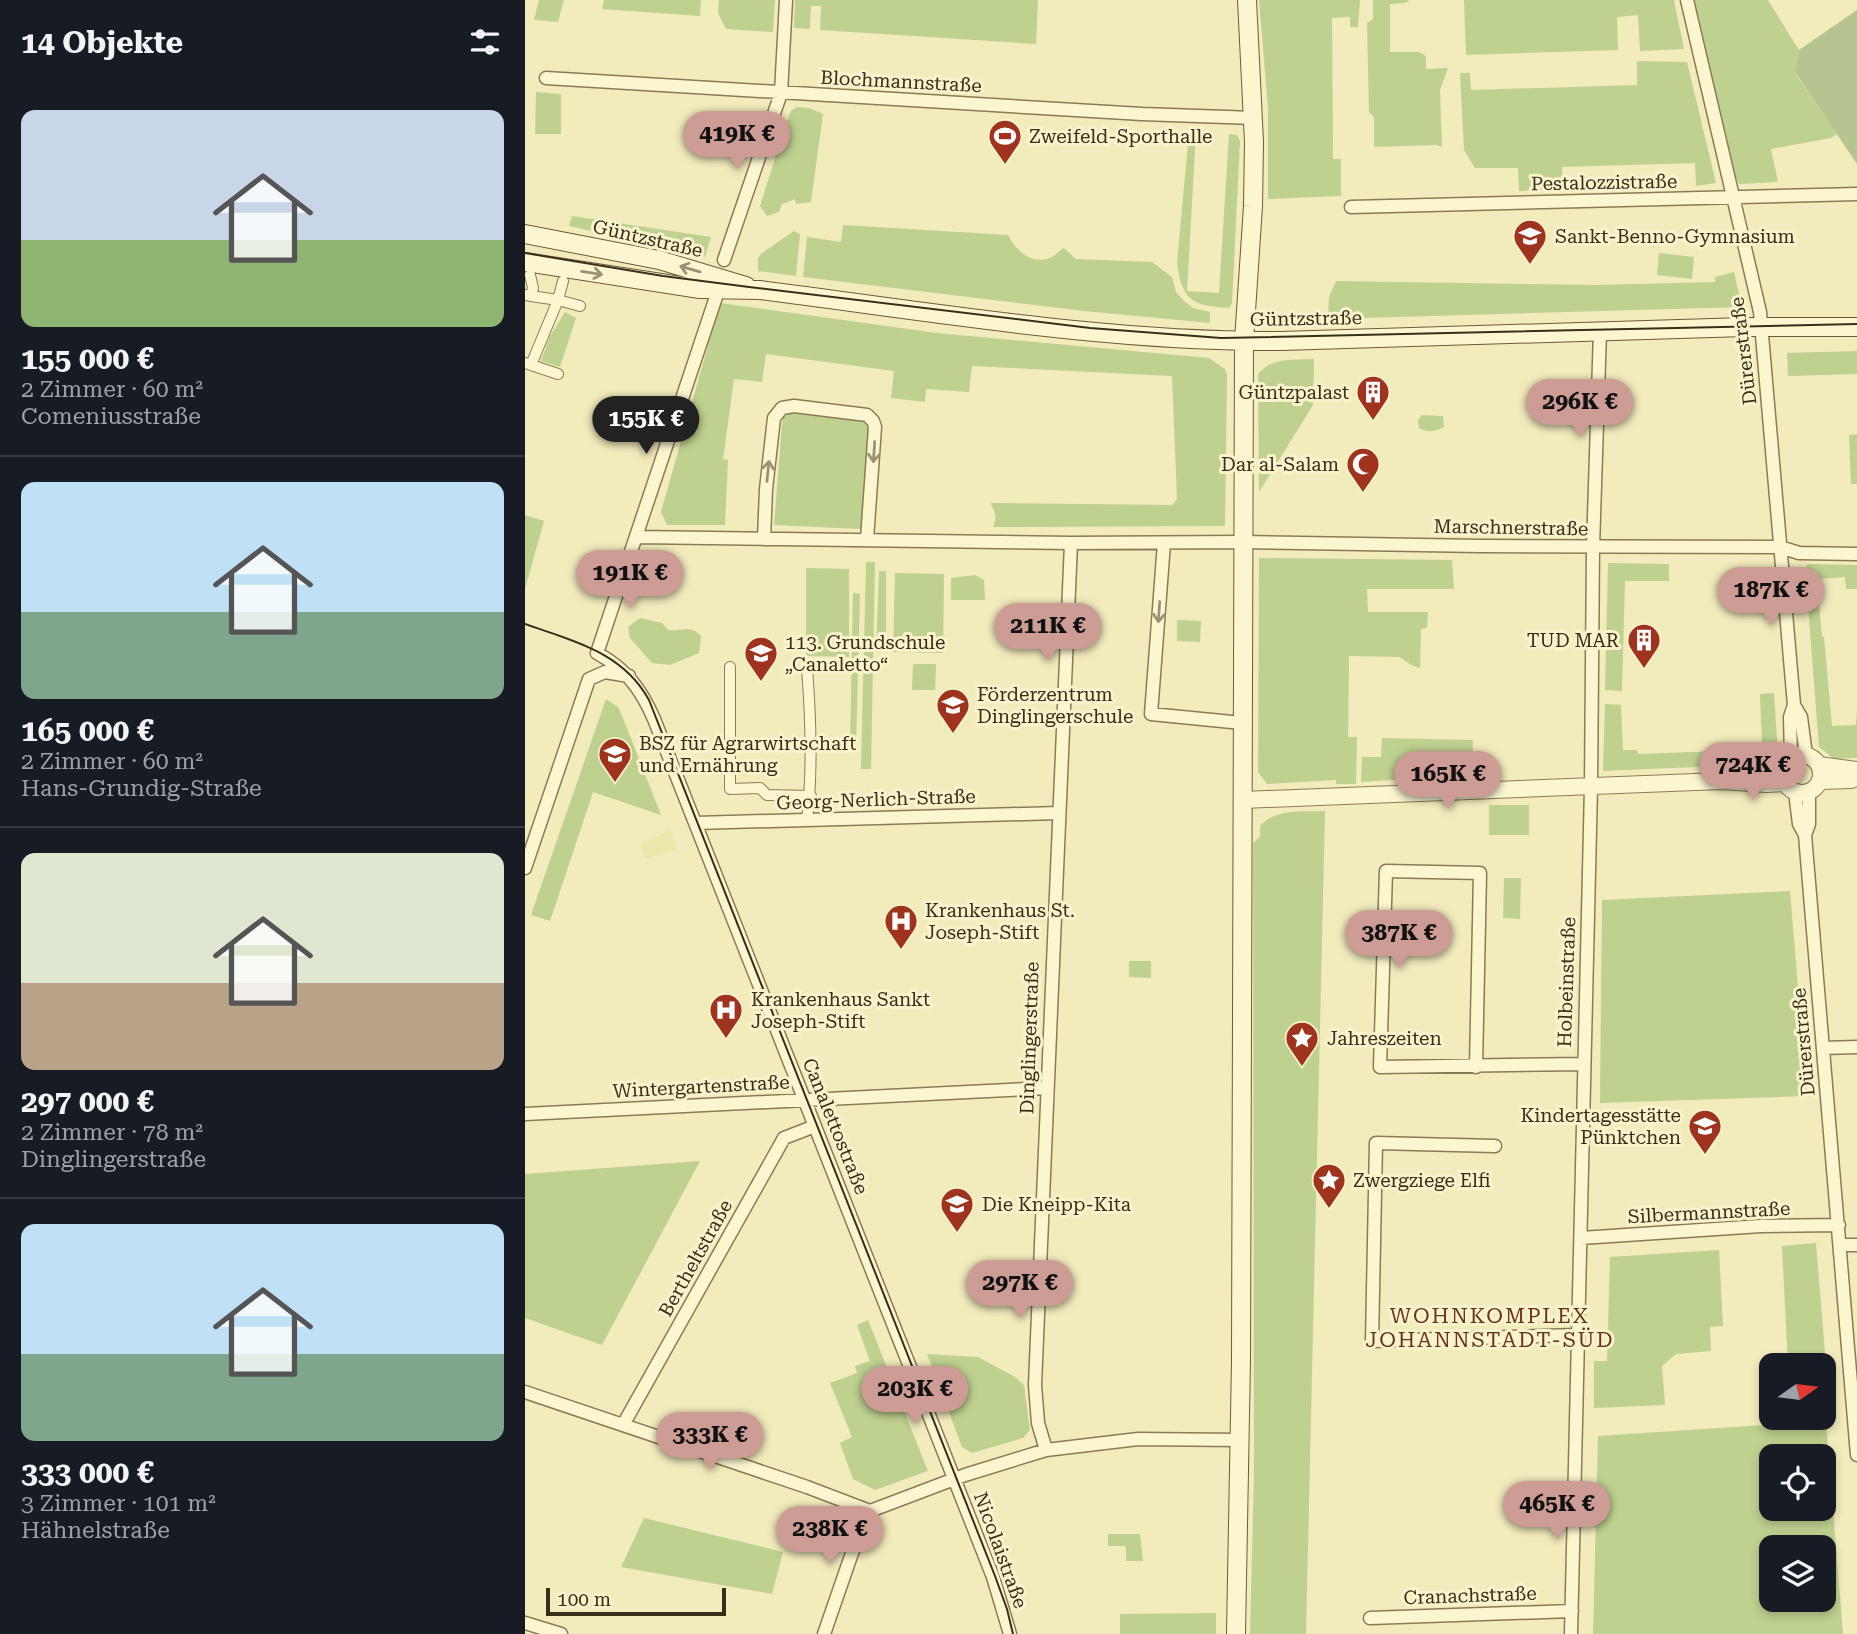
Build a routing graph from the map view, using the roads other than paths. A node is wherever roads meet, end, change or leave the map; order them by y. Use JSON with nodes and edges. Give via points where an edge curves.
{"nodes":[{"id":1,"x":786,"y":0,"type":"edge"},
{"id":2,"x":1247,"y":0,"type":"edge"},
{"id":3,"x":1687,"y":0,"type":"edge"},
{"id":4,"x":546,"y":78,"type":"dead end"},
{"id":5,"x":781,"y":93,"type":"junction"},
{"id":6,"x":1254,"y":118,"type":"junction"},
{"id":7,"x":1857,"y":194,"type":"edge"},
{"id":8,"x":1733,"y":198,"type":"junction"},
{"id":9,"x":1351,"y":207,"type":"dead end"},
{"id":10,"x":525,"y":234,"type":"edge"},
{"id":11,"x":724,"y":260,"type":"dead end"},
{"id":12,"x":528,"y":268,"type":"edge"},
{"id":13,"x":563,"y":281,"type":"dead end"},
{"id":14,"x":760,"y":290,"type":"junction"},
{"id":15,"x":718,"y":291,"type":"junction"},
{"id":16,"x":528,"y":295,"type":"edge"},
{"id":17,"x":558,"y":300,"type":"junction"},
{"id":18,"x":580,"y":306,"type":"dead end"},
{"id":19,"x":1762,"y":327,"type":"junction"},
{"id":20,"x":1857,"y":327,"type":"edge"},
{"id":21,"x":1599,"y":331,"type":"junction"},
{"id":22,"x":1244,"y":341,"type":"junction"},
{"id":23,"x":528,"y":364,"type":"edge"},
{"id":24,"x":558,"y":374,"type":"dead end"},
{"id":25,"x":637,"y":537,"type":"junction"},
{"id":26,"x":764,"y":539,"type":"junction"},
{"id":27,"x":867,"y":539,"type":"junction"},
{"id":28,"x":1242,"y":542,"type":"junction"},
{"id":29,"x":1071,"y":543,"type":"junction"},
{"id":30,"x":1164,"y":543,"type":"junction"},
{"id":31,"x":1593,"y":547,"type":"junction"},
{"id":32,"x":1780,"y":547,"type":"junction"},
{"id":33,"x":1857,"y":554,"type":"edge"},
{"id":34,"x":730,"y":667,"type":"dead end"},
{"id":35,"x":807,"y":668,"type":"dead end"},
{"id":36,"x":629,"y":676,"type":"junction"},
{"id":37,"x":1242,"y":723,"type":"junction"},
{"id":38,"x":1857,"y":770,"type":"edge"},
{"id":39,"x":1801,"y":774,"type":"junction"},
{"id":40,"x":1857,"y":777,"type":"edge"},
{"id":41,"x":1591,"y":787,"type":"junction"},
{"id":42,"x":810,"y":796,"type":"junction"},
{"id":43,"x":1243,"y":800,"type":"junction"},
{"id":44,"x":1058,"y":813,"type":"junction"},
{"id":45,"x":807,"y":820,"type":"junction"},
{"id":46,"x":695,"y":823,"type":"junction"},
{"id":47,"x":525,"y":868,"type":"edge"},
{"id":48,"x":1857,"y":1047,"type":"edge"},
{"id":49,"x":1823,"y":1048,"type":"junction"},
{"id":50,"x":1583,"y":1064,"type":"junction"},
{"id":51,"x":1476,"y":1067,"type":"junction"},
{"id":52,"x":1047,"y":1088,"type":"junction"},
{"id":53,"x":805,"y":1100,"type":"junction"},
{"id":54,"x":525,"y":1114,"type":"edge"},
{"id":55,"x":815,"y":1126,"type":"junction"},
{"id":56,"x":1495,"y":1146,"type":"dead end"},
{"id":57,"x":1839,"y":1225,"type":"junction"},
{"id":58,"x":1581,"y":1238,"type":"junction"},
{"id":59,"x":1841,"y":1245,"type":"junction"},
{"id":60,"x":1857,"y":1245,"type":"edge"},
{"id":61,"x":1578,"y":1335,"type":"junction"},
{"id":62,"x":525,"y":1392,"type":"edge"},
{"id":63,"x":623,"y":1425,"type":"junction"},
{"id":64,"x":1240,"y":1440,"type":"junction"},
{"id":65,"x":1046,"y":1450,"type":"junction"},
{"id":66,"x":1857,"y":1455,"type":"edge"},
{"id":67,"x":954,"y":1480,"type":"junction"},
{"id":68,"x":870,"y":1511,"type":"junction"},
{"id":69,"x":1572,"y":1611,"type":"junction"},
{"id":70,"x":1370,"y":1618,"type":"dead end"},
{"id":71,"x":525,"y":1623,"type":"edge"},
{"id":72,"x":561,"y":1634,"type":"edge"},
{"id":73,"x":824,"y":1634,"type":"edge"},
{"id":74,"x":1010,"y":1634,"type":"edge"},
{"id":75,"x":1236,"y":1634,"type":"edge"},
{"id":76,"x":1571,"y":1634,"type":"edge"}],
"edges":[{"from":1,"to":5,"type":"street"},
{"from":2,"to":6,"type":"main road"},
{"from":3,"to":8,"type":"street","name":"Dürerstraße"},
{"from":4,"to":5,"type":"street","name":"Blochmannstraße"},
{"from":5,"to":6,"type":"street","name":"Blochmannstraße"},
{"from":5,"to":11,"type":"street"},
{"from":6,"to":22,"type":"main road"},
{"from":7,"to":8,"type":"street","name":"Pestalozzistraße"},
{"from":8,"to":9,"type":"street","name":"Pestalozzistraße"},
{"from":8,"to":19,"type":"street","name":"Dürerstraße"},
{"from":14,"to":10,"type":"main road","name":"Güntzstraße","one_way":true,"via":[[659,260]]},
{"from":12,"to":15,"type":"main road","name":"Güntzstraße","one_way":true},
{"from":12,"to":16,"type":"street","via":[[533,288]]},
{"from":13,"to":17,"type":"street"},
{"from":14,"to":15,"type":"main road","name":"Güntzstraße"},
{"from":14,"to":22,"type":"main road","name":"Güntzstraße","via":[[1090,331]]},
{"from":15,"to":25,"type":"street"},
{"from":16,"to":17,"type":"street"},
{"from":17,"to":18,"type":"street"},
{"from":17,"to":23,"type":"street"},
{"from":19,"to":20,"type":"main road","name":"Güntzstraße"},
{"from":19,"to":21,"type":"main road","name":"Güntzstraße"},
{"from":19,"to":32,"type":"street","name":"Dürerstraße"},
{"from":21,"to":22,"type":"main road","name":"Güntzstraße"},
{"from":21,"to":31,"type":"street","name":"Holbeinstraße"},
{"from":22,"to":28,"type":"main road"},
{"from":23,"to":24,"type":"street"},
{"from":25,"to":26,"type":"street","name":"Marschnerstraße"},
{"from":25,"to":36,"type":"street","name":"Canalettostraße","via":[[597,653]]},
{"from":26,"to":27,"type":"street","name":"Marschnerstraße"},
{"from":26,"to":27,"type":"street","one_way":true,"via":[[773,418],[782,408],[794,407],[867,415],[873,421]]},
{"from":27,"to":29,"type":"street","name":"Marschnerstraße"},
{"from":28,"to":30,"type":"street","name":"Marschnerstraße"},
{"from":28,"to":31,"type":"street","name":"Marschnerstraße"},
{"from":28,"to":37,"type":"main road"},
{"from":29,"to":30,"type":"street","name":"Marschnerstraße"},
{"from":29,"to":44,"type":"street","name":"Dinglingerstraße"},
{"from":30,"to":37,"type":"street","one_way":true,"via":[[1151,715]]},
{"from":31,"to":32,"type":"street","name":"Marschnerstraße"},
{"from":31,"to":41,"type":"street","name":"Holbeinstraße"},
{"from":32,"to":33,"type":"street","name":"Marschnerstraße","via":[[1799,553]]},
{"from":32,"to":39,"type":"street","name":"Dürerstraße","via":[[1794,705],[1801,717]]},
{"from":34,"to":42,"type":"street","via":[[730,789],[760,788],[767,795]]},
{"from":35,"to":42,"type":"street"},
{"from":36,"to":46,"type":"street","name":"Canalettostraße","via":[[654,719]]},
{"from":36,"to":47,"type":"street","via":[[605,673],[589,679]]},
{"from":37,"to":43,"type":"main road"},
{"from":38,"to":39,"type":"street"},
{"from":39,"to":40,"type":"street"},
{"from":39,"to":41,"type":"street","via":[[1767,784],[1721,781]]},
{"from":39,"to":49,"type":"street","name":"Dürerstraße","via":[[1799,824],[1805,835]]},
{"from":41,"to":43,"type":"street"},
{"from":41,"to":50,"type":"street","name":"Holbeinstraße"},
{"from":42,"to":45,"type":"street"},
{"from":43,"to":64,"type":"main road"},
{"from":44,"to":45,"type":"street","name":"Georg-Nerlich-Straße"},
{"from":44,"to":52,"type":"street","name":"Dinglingerstraße"},
{"from":45,"to":46,"type":"street","name":"Georg-Nerlich-Straße"},
{"from":46,"to":53,"type":"street","name":"Canalettostraße"},
{"from":48,"to":49,"type":"street"},
{"from":49,"to":57,"type":"street","name":"Dürerstraße"},
{"from":50,"to":51,"type":"street"},
{"from":50,"to":58,"type":"street","name":"Holbeinstraße"},
{"from":51,"to":51,"type":"street","via":[[1380,1068],[1385,871],[1480,873]]},
{"from":52,"to":53,"type":"street","name":"Wintergartenstraße"},
{"from":52,"to":65,"type":"street","name":"Dinglingerstraße","via":[[1035,1385]]},
{"from":53,"to":54,"type":"street","name":"Wintergartenstraße"},
{"from":53,"to":55,"type":"street","name":"Canalettostraße"},
{"from":55,"to":63,"type":"street","name":"Bertheltstraße","via":[[784,1138]]},
{"from":55,"to":67,"type":"street","name":"Canalettostraße"},
{"from":56,"to":61,"type":"street","via":[[1376,1143],[1372,1341]]},
{"from":57,"to":58,"type":"street","name":"Silbermannstraße"},
{"from":57,"to":59,"type":"street","name":"Dürerstraße"},
{"from":58,"to":61,"type":"street","name":"Holbeinstraße"},
{"from":59,"to":60,"type":"street"},
{"from":59,"to":66,"type":"street","name":"Dürerstraße"},
{"from":61,"to":69,"type":"street","name":"Holbeinstraße"},
{"from":62,"to":63,"type":"street"},
{"from":63,"to":68,"type":"street"},
{"from":64,"to":65,"type":"street","via":[[1138,1438]]},
{"from":64,"to":75,"type":"main road"},
{"from":65,"to":67,"type":"street"},
{"from":67,"to":68,"type":"street"},
{"from":67,"to":74,"type":"street","name":"Nicolaistraße","via":[[993,1577]]},
{"from":68,"to":73,"type":"street"},
{"from":69,"to":70,"type":"street","name":"Cranachstraße"},
{"from":69,"to":76,"type":"street","name":"Holbeinstraße"},
{"from":71,"to":72,"type":"street"}]}
